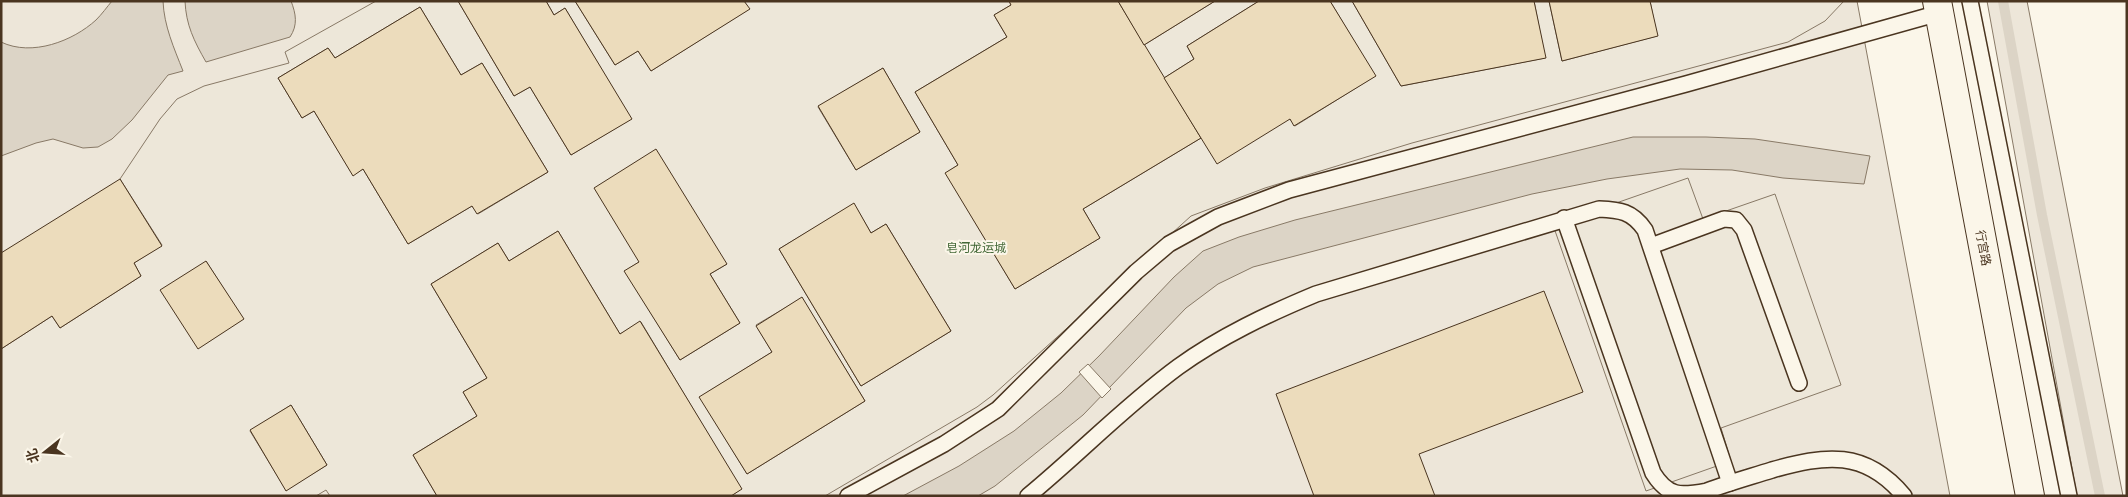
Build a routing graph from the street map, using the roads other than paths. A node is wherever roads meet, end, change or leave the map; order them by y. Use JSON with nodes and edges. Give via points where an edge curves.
{"nodes":[{"id":1,"x":1970,"y":1,"type":"edge"},
{"id":2,"x":1938,"y":7,"type":"edge"},
{"id":3,"x":1564,"y":218,"type":"junction"},
{"id":4,"x":1650,"y":246,"type":"junction"},
{"id":5,"x":1799,"y":383,"type":"dead end"},
{"id":6,"x":1730,"y":483,"type":"junction"},
{"id":7,"x":848,"y":496,"type":"edge"},
{"id":8,"x":1028,"y":496,"type":"edge"},
{"id":9,"x":1904,"y":496,"type":"edge"},
{"id":10,"x":2030,"y":496,"type":"edge"},
{"id":11,"x":2069,"y":496,"type":"edge"}],
"edges":[{"from":1,"to":11,"type":"lane"},
{"from":2,"to":7,"type":"lane","via":[[1676,87],[1289,190],[1218,217],[1169,244],[998,409],[944,444]]},
{"from":2,"to":10,"type":"main road","name":"行宫路"},
{"from":3,"to":4,"type":"lane","via":[[1598,209],[1620,210],[1638,220]]},
{"from":3,"to":6,"type":"lane","via":[[1658,481],[1677,495],[1707,491]]},
{"from":3,"to":8,"type":"lane","via":[[1316,294],[1226,336],[1143,394]]},
{"from":4,"to":5,"type":"lane","via":[[1724,219],[1736,220],[1744,230]]},
{"from":4,"to":6,"type":"lane"},
{"from":6,"to":9,"type":"lane","via":[[1804,461],[1835,458],[1857,461],[1874,469],[1890,480]]}]}
